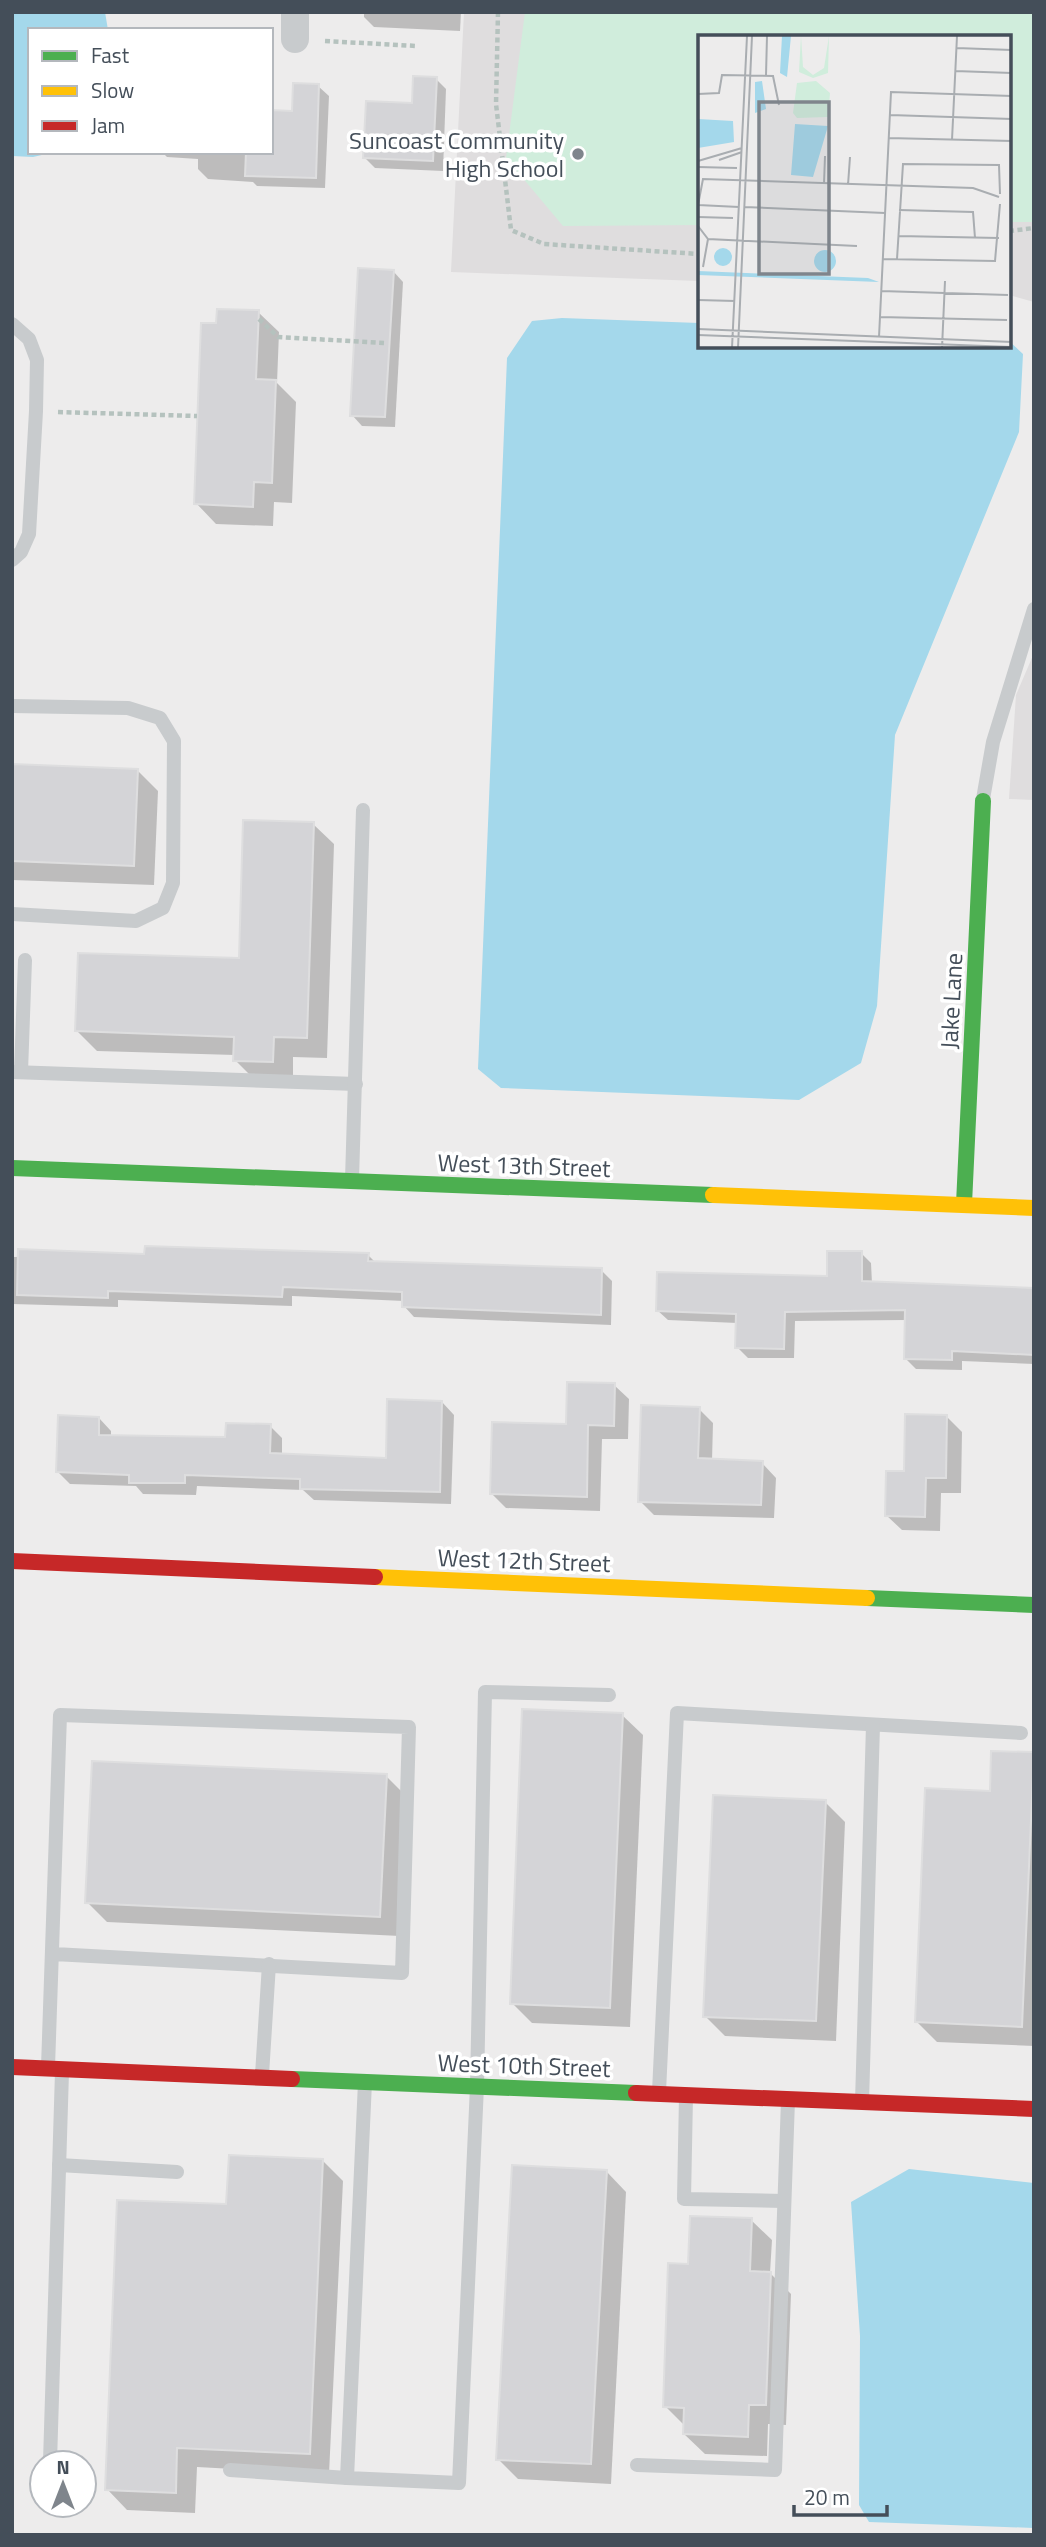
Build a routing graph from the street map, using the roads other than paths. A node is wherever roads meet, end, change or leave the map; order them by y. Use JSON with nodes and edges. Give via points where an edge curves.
{"nodes":[{"id":1,"x":12,"y":324,"type":"edge"},
{"id":2,"x":12,"y":560,"type":"edge"},
{"id":3,"x":1034,"y":609,"type":"edge"},
{"id":4,"x":12,"y":706,"type":"edge"},
{"id":5,"x":983,"y":801,"type":"joint"},
{"id":6,"x":363,"y":810,"type":"dead end"},
{"id":7,"x":12,"y":914,"type":"edge"},
{"id":8,"x":25,"y":960,"type":"dead end"},
{"id":9,"x":16,"y":1072,"type":"edge"},
{"id":10,"x":356,"y":1084,"type":"junction"},
{"id":11,"x":12,"y":1168,"type":"edge"},
{"id":12,"x":352,"y":1181,"type":"junction"},
{"id":13,"x":964,"y":1205,"type":"junction"},
{"id":14,"x":1034,"y":1208,"type":"edge"},
{"id":15,"x":12,"y":1561,"type":"edge"},
{"id":16,"x":1034,"y":1605,"type":"edge"},
{"id":17,"x":609,"y":1695,"type":"dead end"},
{"id":18,"x":873,"y":1725,"type":"junction"},
{"id":19,"x":1021,"y":1733,"type":"dead end"},
{"id":20,"x":54,"y":1954,"type":"junction"},
{"id":21,"x":269,"y":1964,"type":"junction"},
{"id":22,"x":12,"y":2067,"type":"edge"},
{"id":23,"x":55,"y":2068,"type":"junction"},
{"id":24,"x":262,"y":2077,"type":"junction"},
{"id":25,"x":366,"y":2081,"type":"junction"},
{"id":26,"x":477,"y":2086,"type":"junction"},
{"id":27,"x":659,"y":2094,"type":"junction"},
{"id":28,"x":686,"y":2094,"type":"junction"},
{"id":29,"x":788,"y":2099,"type":"junction"},
{"id":30,"x":862,"y":2102,"type":"junction"},
{"id":31,"x":1034,"y":2109,"type":"edge"},
{"id":32,"x":59,"y":2165,"type":"junction"},
{"id":33,"x":177,"y":2172,"type":"dead end"},
{"id":34,"x":784,"y":2201,"type":"junction"},
{"id":35,"x":50,"y":2449,"type":"edge"},
{"id":36,"x":637,"y":2465,"type":"dead end"},
{"id":37,"x":230,"y":2470,"type":"dead end"},
{"id":38,"x":347,"y":2478,"type":"junction"}],
"edges":[{"from":1,"to":2,"type":"lane","via":[[29,339],[37,360],[29,534]]},
{"from":3,"to":5,"type":"lane","via":[[993,742]]},
{"from":4,"to":7,"type":"lane","via":[[128,708],[160,718],[174,741],[173,883],[163,908],[136,921]]},
{"from":5,"to":13,"type":"street","name":"Jake Lane"},
{"from":6,"to":10,"type":"lane"},
{"from":8,"to":9,"type":"lane"},
{"from":9,"to":10,"type":"lane"},
{"from":10,"to":12,"type":"lane"},
{"from":11,"to":12,"type":"street","name":"West 13th Street"},
{"from":12,"to":13,"type":"street","name":"West 13th Street"},
{"from":13,"to":14,"type":"street","name":"West 13th Street"},
{"from":15,"to":16,"type":"street","name":"West 12th Street"},
{"from":17,"to":26,"type":"lane","via":[[485,1692]]},
{"from":18,"to":19,"type":"lane"},
{"from":18,"to":27,"type":"lane","via":[[677,1713]]},
{"from":18,"to":30,"type":"lane"},
{"from":20,"to":21,"type":"lane"},
{"from":20,"to":21,"type":"lane","via":[[60,1715],[410,1727],[402,1973]]},
{"from":20,"to":23,"type":"lane"},
{"from":21,"to":24,"type":"lane"},
{"from":22,"to":23,"type":"street","name":"West 10th Street"},
{"from":23,"to":24,"type":"street","name":"West 10th Street"},
{"from":23,"to":32,"type":"lane"},
{"from":24,"to":25,"type":"street","name":"West 10th Street"},
{"from":25,"to":26,"type":"street","name":"West 10th Street"},
{"from":25,"to":38,"type":"lane"},
{"from":26,"to":27,"type":"street","name":"West 10th Street"},
{"from":26,"to":38,"type":"lane","via":[[459,2483]]},
{"from":27,"to":28,"type":"street","name":"West 10th Street"},
{"from":28,"to":29,"type":"street","name":"West 10th Street"},
{"from":28,"to":34,"type":"lane","via":[[684,2199]]},
{"from":29,"to":30,"type":"street","name":"West 10th Street"},
{"from":29,"to":34,"type":"lane"},
{"from":30,"to":31,"type":"street","name":"West 10th Street"},
{"from":32,"to":33,"type":"lane"},
{"from":32,"to":35,"type":"lane"},
{"from":34,"to":36,"type":"lane","via":[[775,2470]]},
{"from":37,"to":38,"type":"lane"}]}
